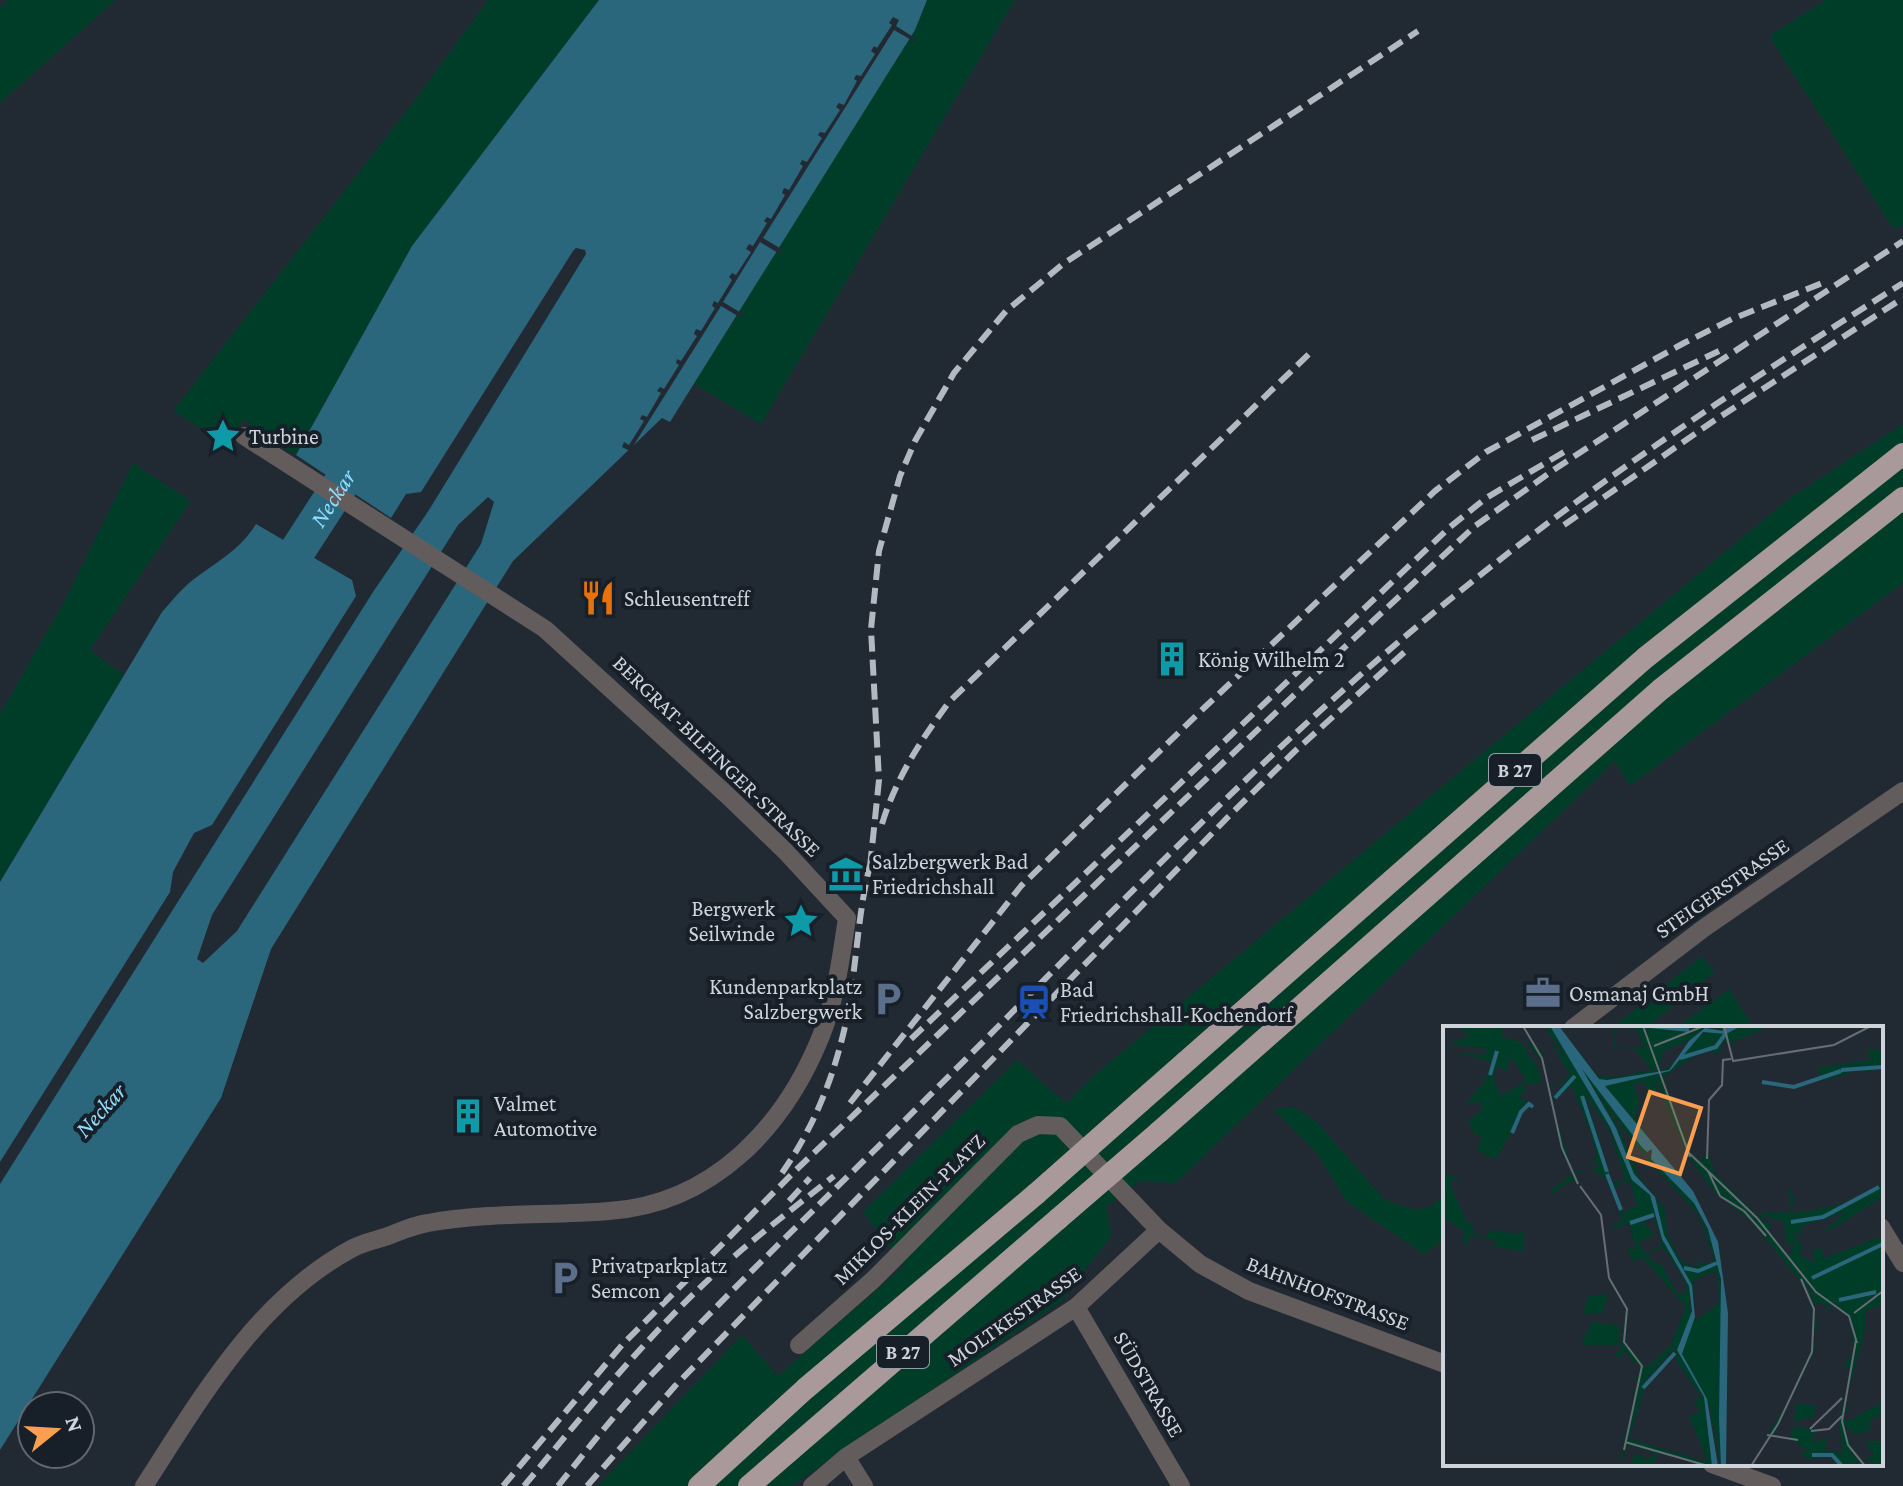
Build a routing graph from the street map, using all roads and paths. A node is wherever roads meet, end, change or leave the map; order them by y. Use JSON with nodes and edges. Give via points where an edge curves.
{"nodes":[{"id":1,"x":244,"y":436,"type":"dead end"},
{"id":2,"x":1903,"y":454,"type":"edge"},
{"id":3,"x":1903,"y":498,"type":"edge"},
{"id":4,"x":1903,"y":791,"type":"edge"},
{"id":5,"x":1576,"y":1026,"type":"edge"},
{"id":6,"x":1060,"y":1126,"type":"joint"},
{"id":7,"x":1159,"y":1230,"type":"junction"},
{"id":8,"x":1883,"y":1230,"type":"edge"},
{"id":9,"x":1903,"y":1263,"type":"edge"},
{"id":10,"x":1076,"y":1307,"type":"junction"},
{"id":11,"x":799,"y":1345,"type":"dead end"},
{"id":12,"x":1443,"y":1363,"type":"edge"},
{"id":13,"x":846,"y":1457,"type":"junction"},
{"id":14,"x":1717,"y":1466,"type":"edge"},
{"id":15,"x":144,"y":1486,"type":"edge"},
{"id":16,"x":699,"y":1486,"type":"edge"},
{"id":17,"x":749,"y":1486,"type":"edge"},
{"id":18,"x":812,"y":1486,"type":"edge"},
{"id":19,"x":864,"y":1486,"type":"edge"},
{"id":20,"x":1181,"y":1486,"type":"edge"},
{"id":21,"x":1772,"y":1486,"type":"edge"}],
"edges":[{"from":1,"to":15,"type":"street","name":"BERGRAT-BILFINGER-STRASSE","via":[[524,613],[572,651],[785,851],[847,918],[821,1036],[757,1141],[725,1170],[649,1205],[425,1223],[355,1247],[302,1283],[257,1324],[206,1389]]},
{"from":2,"to":16,"type":"highway","number":"B 27","bridge":true,"via":[[1645,658]]},
{"from":3,"to":17,"type":"highway","number":"B 27","bridge":true,"via":[[1660,690]]},
{"from":4,"to":5,"type":"street","name":"STEIGERSTRASSE","via":[[1704,928]]},
{"from":6,"to":7,"type":"street","name":"BAHNHOFSTRASSE"},
{"from":6,"to":11,"type":"street","name":"MIKLOS-KLEIN-PLATZ","via":[[1038,1125],[1018,1134],[874,1279]]},
{"from":7,"to":10,"type":"street","name":"MOLTKESTRASSE"},
{"from":7,"to":12,"type":"street","name":"BAHNHOFSTRASSE","via":[[1200,1264],[1249,1291]]},
{"from":8,"to":9,"type":"street"},
{"from":10,"to":13,"type":"street","name":"MOLTKESTRASSE"},
{"from":10,"to":20,"type":"street","name":"SÜDSTRASSE"},
{"from":13,"to":18,"type":"street","name":"MOLTKESTRASSE"},
{"from":13,"to":19,"type":"street"},
{"from":14,"to":21,"type":"street"}]}
